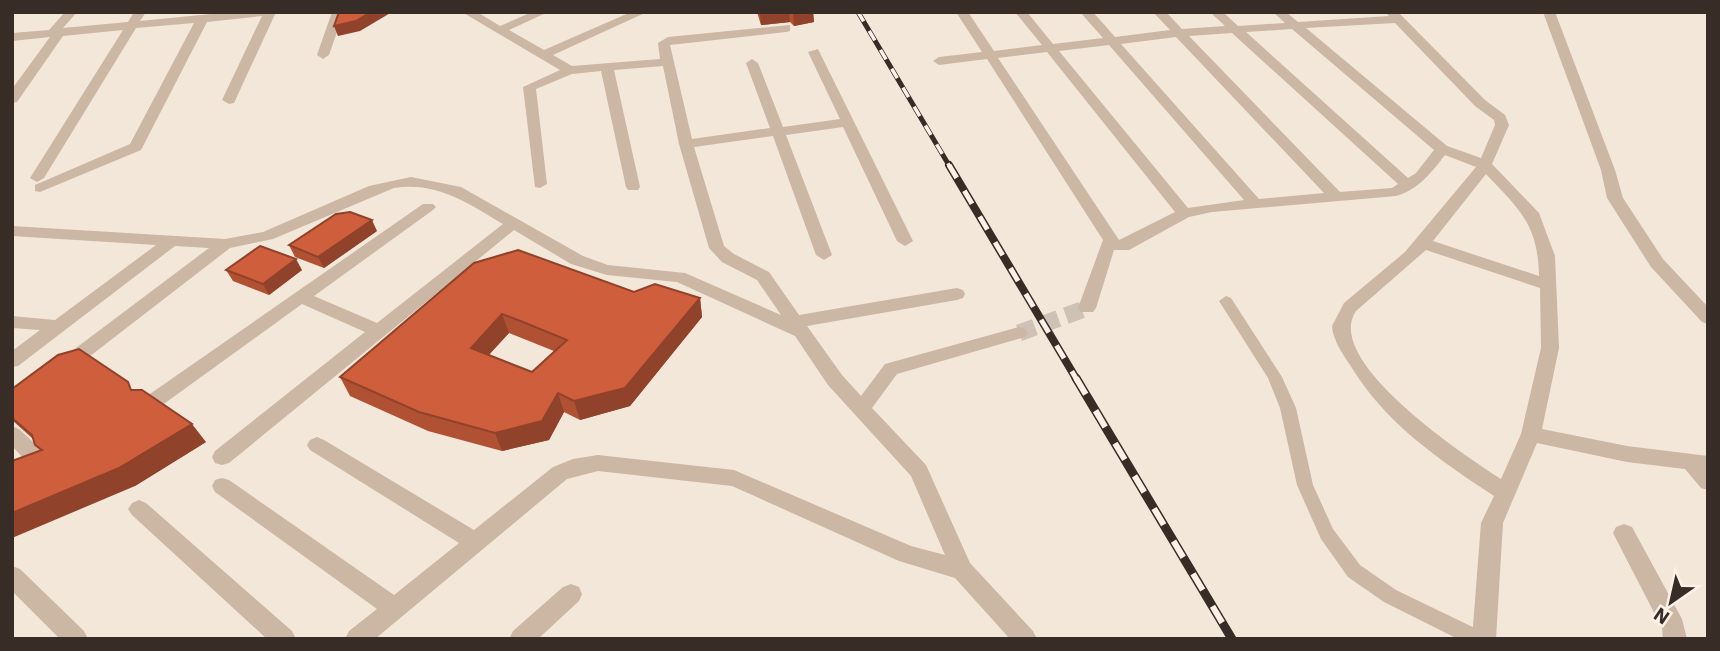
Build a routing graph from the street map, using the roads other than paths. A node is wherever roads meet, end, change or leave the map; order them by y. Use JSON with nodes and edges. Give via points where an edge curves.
{"nodes":[{"id":1,"x":71,"y":12,"type":"edge"},
{"id":2,"x":140,"y":12,"type":"edge"},
{"id":3,"x":267,"y":12,"type":"edge"},
{"id":4,"x":338,"y":12,"type":"edge"},
{"id":5,"x":468,"y":12,"type":"edge"},
{"id":6,"x":542,"y":12,"type":"edge"},
{"id":7,"x":640,"y":12,"type":"edge"},
{"id":8,"x":962,"y":12,"type":"edge"},
{"id":9,"x":1021,"y":12,"type":"edge"},
{"id":10,"x":1086,"y":12,"type":"edge"},
{"id":11,"x":1159,"y":12,"type":"edge"},
{"id":12,"x":1216,"y":12,"type":"edge"},
{"id":13,"x":1279,"y":12,"type":"edge"},
{"id":14,"x":1343,"y":12,"type":"edge"},
{"id":15,"x":1549,"y":12,"type":"edge"},
{"id":16,"x":1395,"y":16,"type":"edge"},
{"id":17,"x":201,"y":17,"type":"edge"},
{"id":18,"x":1354,"y":21,"type":"junction"},
{"id":19,"x":1294,"y":24,"type":"junction"},
{"id":20,"x":131,"y":26,"type":"junction"},
{"id":21,"x":786,"y":27,"type":"dead end"},
{"id":22,"x":1236,"y":29,"type":"junction"},
{"id":23,"x":500,"y":30,"type":"junction"},
{"id":24,"x":56,"y":33,"type":"junction"},
{"id":25,"x":1178,"y":33,"type":"junction"},
{"id":26,"x":12,"y":37,"type":"edge"},
{"id":27,"x":1112,"y":41,"type":"junction"},
{"id":28,"x":1049,"y":47,"type":"junction"},
{"id":29,"x":814,"y":52,"type":"dead end"},
{"id":30,"x":546,"y":54,"type":"junction"},
{"id":31,"x":991,"y":54,"type":"junction"},
{"id":32,"x":323,"y":55,"type":"dead end"},
{"id":33,"x":667,"y":61,"type":"junction"},
{"id":34,"x":939,"y":61,"type":"dead end"},
{"id":35,"x":752,"y":63,"type":"dead end"},
{"id":36,"x":607,"y":68,"type":"junction"},
{"id":37,"x":570,"y":70,"type":"junction"},
{"id":38,"x":12,"y":99,"type":"edge"},
{"id":39,"x":229,"y":100,"type":"dead end"},
{"id":40,"x":848,"y":122,"type":"junction"},
{"id":41,"x":778,"y":131,"type":"junction"},
{"id":42,"x":686,"y":144,"type":"junction"},
{"id":43,"x":1446,"y":151,"type":"junction"},
{"id":44,"x":1480,"y":163,"type":"junction"},
{"id":45,"x":540,"y":184,"type":"dead end"},
{"id":46,"x":1409,"y":186,"type":"junction"},
{"id":47,"x":633,"y":187,"type":"dead end"},
{"id":48,"x":1337,"y":198,"type":"junction"},
{"id":49,"x":1256,"y":204,"type":"junction"},
{"id":50,"x":428,"y":207,"type":"dead end"},
{"id":51,"x":1184,"y":214,"type":"junction"},
{"id":52,"x":513,"y":222,"type":"junction"},
{"id":53,"x":12,"y":231,"type":"edge"},
{"id":54,"x":171,"y":241,"type":"junction"},
{"id":55,"x":905,"y":241,"type":"dead end"},
{"id":56,"x":1110,"y":242,"type":"junction"},
{"id":57,"x":1422,"y":243,"type":"junction"},
{"id":58,"x":225,"y":244,"type":"junction"},
{"id":59,"x":824,"y":255,"type":"dead end"},
{"id":60,"x":1548,"y":285,"type":"junction"},
{"id":61,"x":957,"y":294,"type":"dead end"},
{"id":62,"x":299,"y":296,"type":"junction"},
{"id":63,"x":1226,"y":301,"type":"dead end"},
{"id":64,"x":1087,"y":308,"type":"dead end"},
{"id":65,"x":1708,"y":318,"type":"edge"},
{"id":66,"x":12,"y":322,"type":"edge"},
{"id":67,"x":59,"y":326,"type":"junction"},
{"id":68,"x":798,"y":327,"type":"junction"},
{"id":69,"x":378,"y":331,"type":"junction"},
{"id":70,"x":1019,"y":333,"type":"tunnel mouth"},
{"id":71,"x":12,"y":361,"type":"edge"},
{"id":72,"x":55,"y":374,"type":"edge"},
{"id":73,"x":154,"y":401,"type":"edge"},
{"id":74,"x":862,"y":408,"type":"junction"},
{"id":75,"x":1531,"y":433,"type":"junction"},
{"id":76,"x":12,"y":434,"type":"edge"},
{"id":77,"x":317,"y":445,"type":"dead end"},
{"id":78,"x":222,"y":457,"type":"dead end"},
{"id":79,"x":40,"y":461,"type":"edge"},
{"id":80,"x":1699,"y":463,"type":"edge"},
{"id":81,"x":1708,"y":482,"type":"edge"},
{"id":82,"x":222,"y":485,"type":"dead end"},
{"id":83,"x":1504,"y":492,"type":"junction"},
{"id":84,"x":139,"y":509,"type":"dead end"},
{"id":85,"x":1624,"y":533,"type":"dead end"},
{"id":86,"x":477,"y":543,"type":"junction"},
{"id":87,"x":962,"y":570,"type":"junction"},
{"id":88,"x":12,"y":576,"type":"edge"},
{"id":89,"x":571,"y":594,"type":"dead end"},
{"id":90,"x":395,"y":609,"type":"junction"},
{"id":91,"x":75,"y":639,"type":"edge"},
{"id":92,"x":284,"y":639,"type":"edge"},
{"id":93,"x":358,"y":639,"type":"edge"},
{"id":94,"x":521,"y":639,"type":"edge"},
{"id":95,"x":1026,"y":639,"type":"edge"},
{"id":96,"x":1478,"y":639,"type":"edge"},
{"id":97,"x":1484,"y":639,"type":"edge"},
{"id":98,"x":1675,"y":639,"type":"edge"}],
"edges":[{"from":1,"to":24,"type":"street"},
{"from":2,"to":20,"type":"street"},
{"from":3,"to":17,"type":"street"},
{"from":3,"to":39,"type":"street"},
{"from":4,"to":32,"type":"street"},
{"from":5,"to":23,"type":"street"},
{"from":6,"to":23,"type":"street"},
{"from":7,"to":30,"type":"street"},
{"from":8,"to":31,"type":"street"},
{"from":9,"to":28,"type":"street"},
{"from":10,"to":27,"type":"street"},
{"from":11,"to":25,"type":"street"},
{"from":12,"to":22,"type":"street"},
{"from":13,"to":19,"type":"street"},
{"from":14,"to":18,"type":"street"},
{"from":15,"to":65,"type":"street","via":[[1615,198],[1657,263]]},
{"from":16,"to":18,"type":"street"},
{"from":16,"to":44,"type":"street","via":[[1502,125]]},
{"from":17,"to":20,"type":"street"},
{"from":17,"to":20,"type":"street","via":[[136,146],[39,183]]},
{"from":18,"to":19,"type":"street"},
{"from":19,"to":22,"type":"street"},
{"from":19,"to":43,"type":"street"},
{"from":20,"to":24,"type":"street"},
{"from":21,"to":33,"type":"street","via":[[665,41]]},
{"from":22,"to":25,"type":"street"},
{"from":22,"to":46,"type":"street"},
{"from":23,"to":30,"type":"street"},
{"from":24,"to":26,"type":"street"},
{"from":24,"to":38,"type":"street"},
{"from":25,"to":27,"type":"street"},
{"from":25,"to":48,"type":"street"},
{"from":27,"to":28,"type":"street"},
{"from":27,"to":49,"type":"street"},
{"from":28,"to":31,"type":"street"},
{"from":28,"to":51,"type":"street"},
{"from":29,"to":40,"type":"street"},
{"from":30,"to":37,"type":"street"},
{"from":31,"to":34,"type":"street"},
{"from":31,"to":56,"type":"street"},
{"from":33,"to":36,"type":"street"},
{"from":33,"to":42,"type":"street"},
{"from":35,"to":41,"type":"street"},
{"from":36,"to":37,"type":"street"},
{"from":36,"to":47,"type":"street"},
{"from":37,"to":45,"type":"street","via":[[529,87]]},
{"from":40,"to":41,"type":"street"},
{"from":40,"to":55,"type":"street"},
{"from":41,"to":42,"type":"street"},
{"from":41,"to":59,"type":"street"},
{"from":42,"to":68,"type":"street","via":[[717,248],[763,276]]},
{"from":43,"to":44,"type":"street"},
{"from":43,"to":46,"type":"street"},
{"from":44,"to":57,"type":"street"},
{"from":44,"to":60,"type":"street","via":[[1534,216],[1547,256]]},
{"from":46,"to":48,"type":"street","via":[[1396,192]]},
{"from":48,"to":49,"type":"street"},
{"from":49,"to":51,"type":"street"},
{"from":50,"to":62,"type":"street"},
{"from":51,"to":56,"type":"street","via":[[1123,246]]},
{"from":52,"to":58,"type":"street","via":[[456,190],[411,181],[374,188],[267,236]]},
{"from":52,"to":68,"type":"street","via":[[584,263],[690,281]]},
{"from":52,"to":69,"type":"street"},
{"from":53,"to":54,"type":"street"},
{"from":54,"to":58,"type":"street"},
{"from":54,"to":67,"type":"street"},
{"from":56,"to":64,"type":"street"},
{"from":57,"to":60,"type":"street"},
{"from":57,"to":83,"type":"street","via":[[1342,317],[1340,332],[1362,371],[1392,409],[1426,440]]},
{"from":58,"to":72,"type":"street"},
{"from":60,"to":75,"type":"street","via":[[1550,348]]},
{"from":61,"to":68,"type":"street"},
{"from":62,"to":69,"type":"street"},
{"from":62,"to":73,"type":"street"},
{"from":63,"to":96,"type":"lane","via":[[1275,377],[1288,408],[1305,485],[1327,534],[1354,571],[1390,596]]},
{"from":66,"to":67,"type":"street"},
{"from":67,"to":71,"type":"street"},
{"from":68,"to":74,"type":"street","via":[[835,380]]},
{"from":69,"to":78,"type":"street"},
{"from":70,"to":74,"type":"street","via":[[891,369]]},
{"from":74,"to":87,"type":"street","via":[[919,471]]},
{"from":75,"to":80,"type":"street","via":[[1628,454]]},
{"from":75,"to":83,"type":"street"},
{"from":76,"to":79,"type":"street"},
{"from":77,"to":86,"type":"street"},
{"from":80,"to":81,"type":"street"},
{"from":82,"to":90,"type":"street"},
{"from":83,"to":97,"type":"street","via":[[1492,523]]},
{"from":84,"to":92,"type":"street"},
{"from":85,"to":98,"type":"street","via":[[1674,627]]},
{"from":86,"to":87,"type":"street","via":[[560,473],[598,463],[734,478],[907,554]]},
{"from":86,"to":90,"type":"street"},
{"from":87,"to":95,"type":"street"},
{"from":88,"to":91,"type":"street"},
{"from":89,"to":94,"type":"street"},
{"from":90,"to":93,"type":"street"}]}
